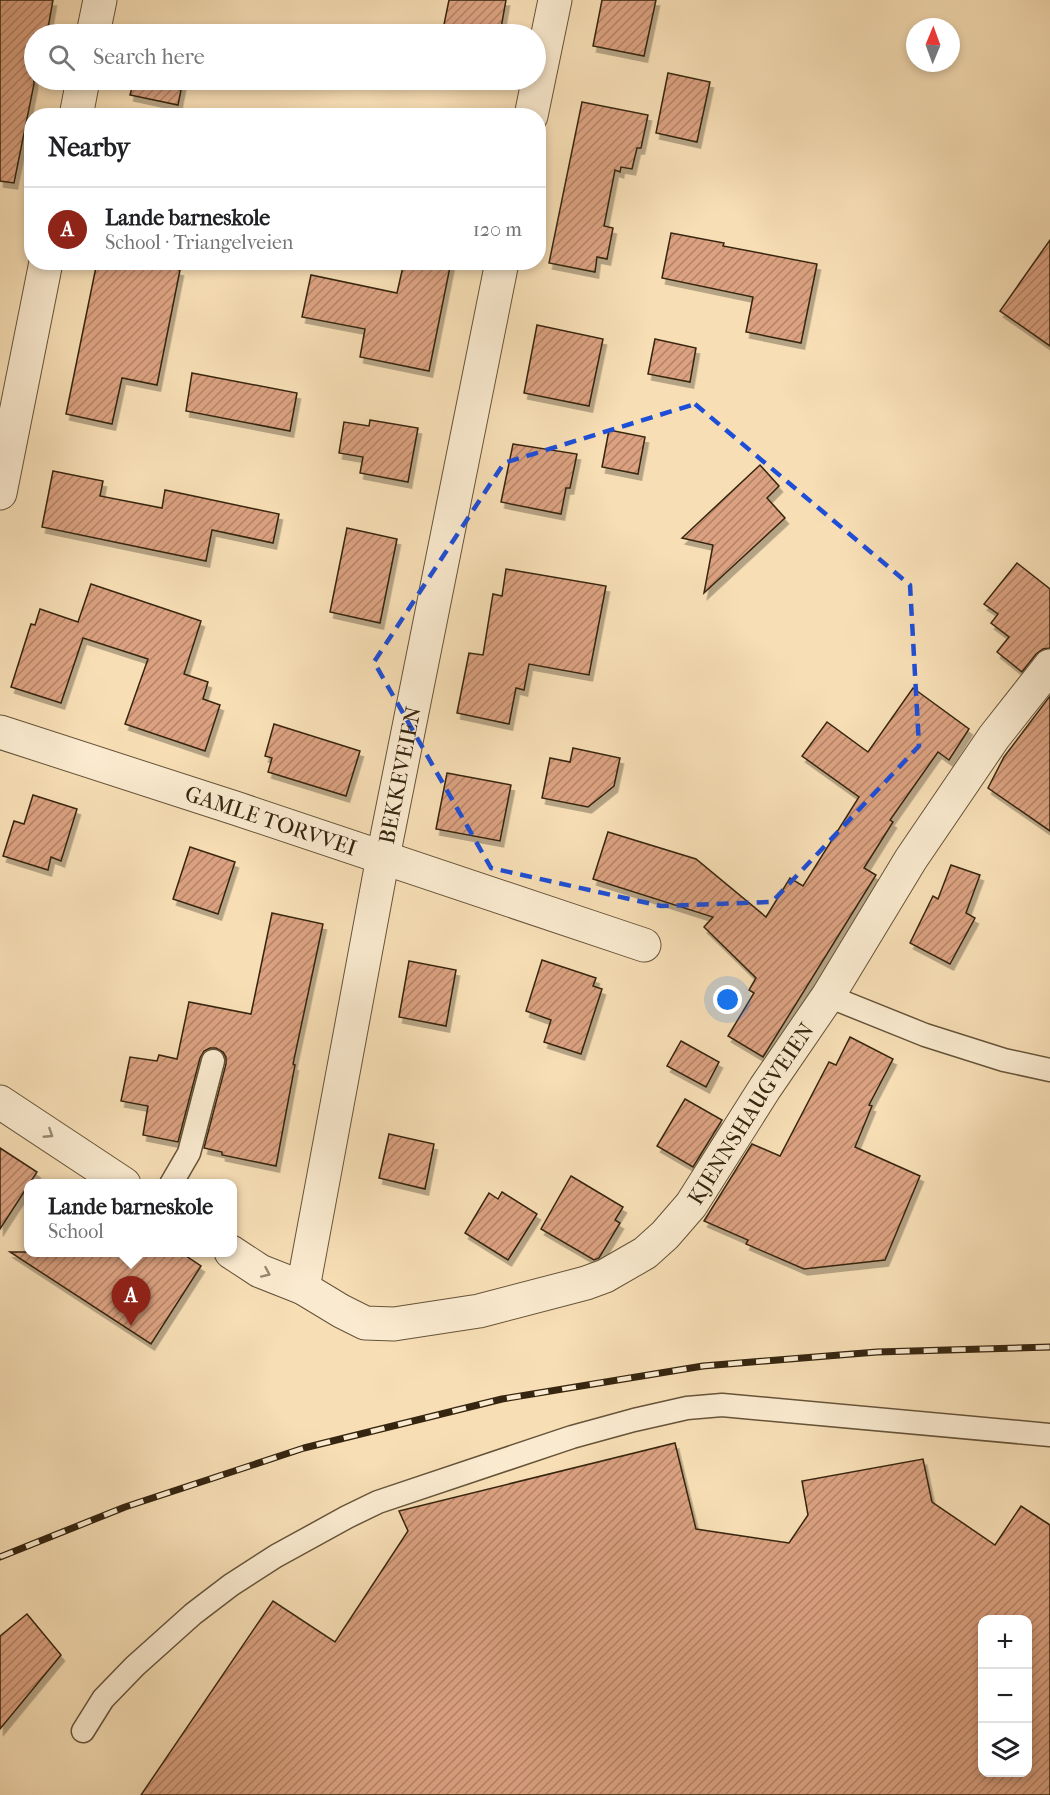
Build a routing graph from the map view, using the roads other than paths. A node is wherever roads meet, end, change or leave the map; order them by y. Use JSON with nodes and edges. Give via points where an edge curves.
{"nodes":[{"id":1,"x":100,"y":0,"type":"edge"},
{"id":2,"x":555,"y":0,"type":"edge"},
{"id":3,"x":95,"y":24,"type":"edge"},
{"id":4,"x":546,"y":44,"type":"edge"},
{"id":5,"x":81,"y":90,"type":"edge"},
{"id":6,"x":536,"y":90,"type":"edge"},
{"id":7,"x":78,"y":108,"type":"edge"},
{"id":8,"x":533,"y":108,"type":"edge"},
{"id":9,"x":44,"y":270,"type":"edge"},
{"id":10,"x":500,"y":270,"type":"edge"},
{"id":11,"x":0,"y":493,"type":"edge"},
{"id":12,"x":1050,"y":666,"type":"edge"},
{"id":13,"x":0,"y":732,"type":"edge"},
{"id":14,"x":383,"y":857,"type":"junction"},
{"id":15,"x":644,"y":945,"type":"dead end"},
{"id":16,"x":828,"y":996,"type":"junction"},
{"id":17,"x":213,"y":1061,"type":"dead end"},
{"id":18,"x":1050,"y":1070,"type":"edge"},
{"id":19,"x":0,"y":1102,"type":"edge"},
{"id":20,"x":116,"y":1179,"type":"edge"},
{"id":21,"x":174,"y":1179,"type":"edge"},
{"id":22,"x":237,"y":1256,"type":"edge"},
{"id":23,"x":303,"y":1288,"type":"junction"},
{"id":24,"x":1050,"y":1435,"type":"edge"},
{"id":25,"x":83,"y":1731,"type":"dead end"}],
"edges":[{"from":1,"to":3,"type":"street"},
{"from":2,"to":4,"type":"street"},
{"from":5,"to":7,"type":"street"},
{"from":6,"to":8,"type":"street"},
{"from":9,"to":11,"type":"street"},
{"from":10,"to":14,"type":"street","name":"BEKKEVEIEN"},
{"from":12,"to":16,"type":"street","name":"KJENNSHAUGVEIEN","via":[[952,797]]},
{"from":13,"to":14,"type":"street","name":"GAMLE TORVVEI"},
{"from":14,"to":15,"type":"street","name":"GAMLE TORVVEI"},
{"from":14,"to":23,"type":"street","name":"BEKKEVEIEN"},
{"from":16,"to":18,"type":"lane","via":[[925,1035]]},
{"from":16,"to":23,"type":"street","name":"KJENNSHAUGVEIEN","via":[[691,1205],[665,1235],[624,1266],[550,1293],[478,1311],[394,1324],[365,1323]]},
{"from":17,"to":21,"type":"lane","via":[[189,1153]]},
{"from":19,"to":20,"type":"street","one_way":true},
{"from":22,"to":23,"type":"street","name":"KJENNSHAUGVEIEN","one_way":true,"via":[[260,1271]]},
{"from":24,"to":25,"type":"lane","via":[[723,1405],[676,1410],[572,1437],[378,1502],[276,1556],[193,1614],[135,1666],[103,1699]]}]}
